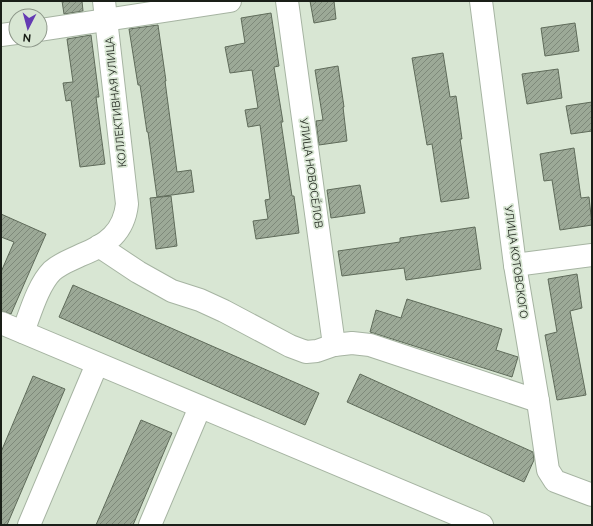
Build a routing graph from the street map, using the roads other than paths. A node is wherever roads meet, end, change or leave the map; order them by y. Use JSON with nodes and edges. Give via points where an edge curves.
{"nodes":[{"id":1,"x":230,"y":1,"type":"edge"},
{"id":2,"x":287,"y":1,"type":"edge"},
{"id":3,"x":481,"y":1,"type":"edge"},
{"id":4,"x":105,"y":10,"type":"edge"},
{"id":5,"x":48,"y":28,"type":"edge"},
{"id":6,"x":99,"y":246,"type":"junction"},
{"id":7,"x":592,"y":255,"type":"edge"},
{"id":8,"x":515,"y":266,"type":"junction"},
{"id":9,"x":1,"y":322,"type":"edge"},
{"id":10,"x":23,"y":332,"type":"junction"},
{"id":11,"x":334,"y":346,"type":"junction"},
{"id":12,"x":97,"y":364,"type":"junction"},
{"id":13,"x":538,"y":401,"type":"junction"},
{"id":14,"x":200,"y":407,"type":"junction"},
{"id":15,"x":592,"y":495,"type":"edge"},
{"id":16,"x":29,"y":525,"type":"edge"},
{"id":17,"x":150,"y":525,"type":"edge"},
{"id":18,"x":482,"y":525,"type":"edge"}],
"edges":[{"from":1,"to":4,"type":"street"},
{"from":2,"to":11,"type":"street","name":"УЛИЦА НОВОСЁЛОВ"},
{"from":3,"to":8,"type":"street","name":"УЛИЦА КОТОВСКОГО"},
{"from":4,"to":5,"type":"street"},
{"from":4,"to":6,"type":"street","name":"КОЛЛЕКТИВНАЯ УЛИЦА","via":[[126,215],[116,234]]},
{"from":6,"to":10,"type":"street","name":"КОЛЛЕКТИВНАЯ УЛИЦА","via":[[50,272]]},
{"from":6,"to":11,"type":"street","via":[[166,288],[224,310],[290,346],[306,352]]},
{"from":7,"to":8,"type":"street"},
{"from":8,"to":13,"type":"street","name":"УЛИЦА КОТОВСКОГО"},
{"from":9,"to":10,"type":"street"},
{"from":10,"to":12,"type":"street"},
{"from":11,"to":13,"type":"street","via":[[352,343],[370,345]]},
{"from":12,"to":14,"type":"street"},
{"from":12,"to":16,"type":"street"},
{"from":13,"to":15,"type":"street","name":"УЛИЦА КОТОВСКОГО","via":[[548,470],[555,481]]},
{"from":14,"to":17,"type":"street"},
{"from":14,"to":18,"type":"street"}]}
